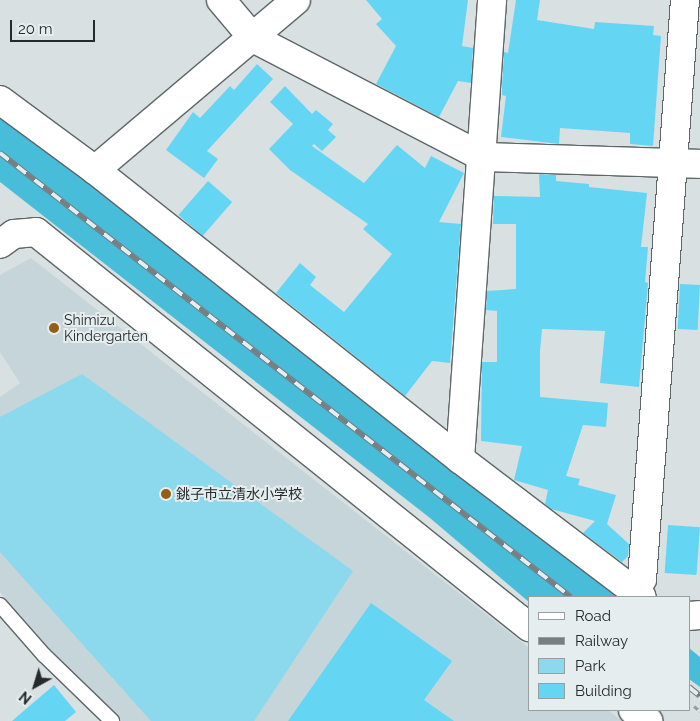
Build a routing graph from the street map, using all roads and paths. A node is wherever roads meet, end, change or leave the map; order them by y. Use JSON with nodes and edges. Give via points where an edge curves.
{"nodes":[{"id":1,"x":221,"y":0,"type":"edge"},
{"id":2,"x":296,"y":0,"type":"edge"},
{"id":3,"x":492,"y":0,"type":"edge"},
{"id":4,"x":686,"y":0,"type":"edge"},
{"id":5,"x":253,"y":38,"type":"junction"},
{"id":6,"x":0,"y":100,"type":"edge"},
{"id":7,"x":483,"y":157,"type":"junction"},
{"id":8,"x":687,"y":163,"type":"edge"},
{"id":9,"x":95,"y":170,"type":"junction"},
{"id":10,"x":0,"y":244,"type":"edge"},
{"id":11,"x":460,"y":459,"type":"junction"},
{"id":12,"x":638,"y":594,"type":"edge"},
{"id":13,"x":0,"y":605,"type":"edge"},
{"id":14,"x":528,"y":626,"type":"edge"},
{"id":15,"x":694,"y":706,"type":"dead end"},
{"id":16,"x":634,"y":711,"type":"edge"},
{"id":17,"x":700,"y":711,"type":"edge"},
{"id":18,"x":112,"y":721,"type":"edge"},
{"id":19,"x":648,"y":721,"type":"edge"}],
"edges":[{"from":1,"to":5,"type":"street"},
{"from":2,"to":5,"type":"street"},
{"from":3,"to":7,"type":"street"},
{"from":4,"to":8,"type":"street"},
{"from":5,"to":7,"type":"street"},
{"from":5,"to":9,"type":"street"},
{"from":6,"to":9,"type":"street"},
{"from":7,"to":8,"type":"street"},
{"from":7,"to":11,"type":"street"},
{"from":8,"to":12,"type":"street"},
{"from":9,"to":11,"type":"street"},
{"from":10,"to":14,"type":"street","via":[[14,234],[36,232]]},
{"from":11,"to":12,"type":"street"},
{"from":13,"to":18,"type":"lane","via":[[44,655]]},
{"from":15,"to":17,"type":"path"},
{"from":16,"to":19,"type":"street"}]}
